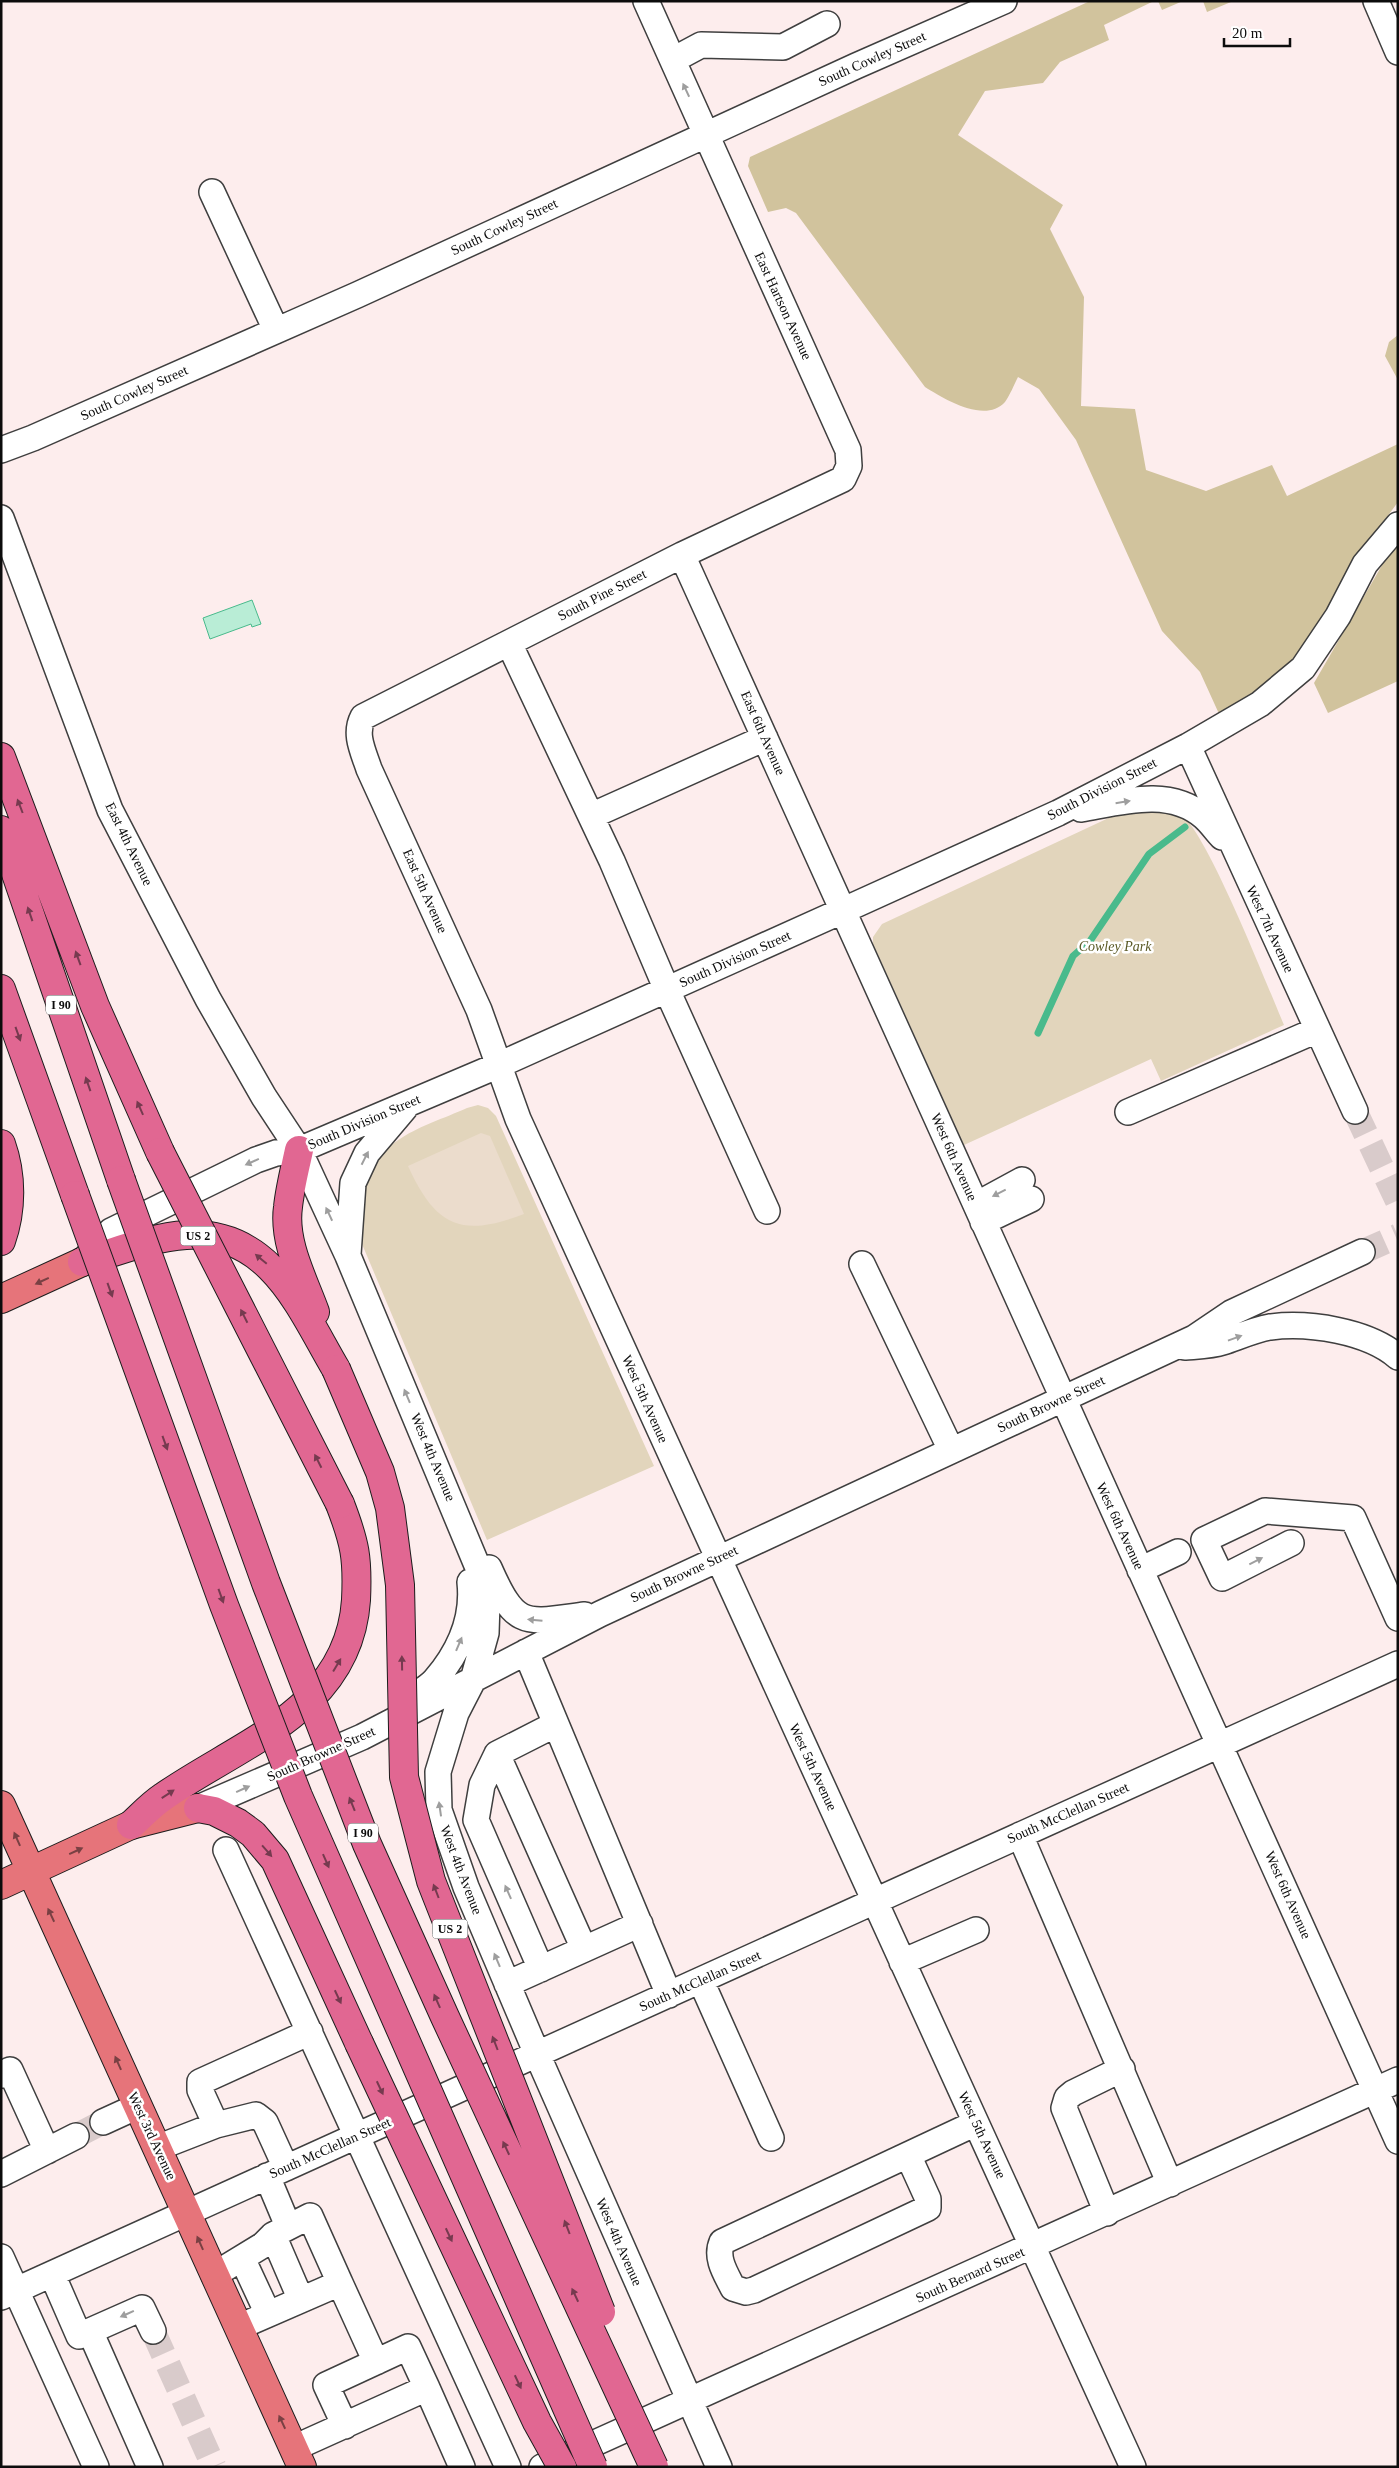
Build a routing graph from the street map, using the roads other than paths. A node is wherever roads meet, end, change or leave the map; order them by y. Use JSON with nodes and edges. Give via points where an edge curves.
{"nodes":[{"id":1,"x":646,"y":1,"type":"edge"},
{"id":2,"x":1004,"y":1,"type":"edge"},
{"id":3,"x":1376,"y":1,"type":"edge"},
{"id":4,"x":827,"y":24,"type":"dead end"},
{"id":5,"x":1398,"y":52,"type":"edge"},
{"id":6,"x":673,"y":60,"type":"junction"},
{"id":7,"x":706,"y":134,"type":"junction"},
{"id":8,"x":212,"y":192,"type":"dead end"},
{"id":9,"x":276,"y":330,"type":"junction"},
{"id":10,"x":1,"y":450,"type":"edge"},
{"id":11,"x":843,"y":479,"type":"joint"},
{"id":12,"x":1,"y":518,"type":"edge"},
{"id":13,"x":1398,"y":525,"type":"edge"},
{"id":14,"x":682,"y":555,"type":"junction"},
{"id":15,"x":509,"y":642,"type":"junction"},
{"id":16,"x":363,"y":717,"type":"joint"},
{"id":17,"x":765,"y":738,"type":"junction"},
{"id":18,"x":1188,"y":746,"type":"junction"},
{"id":19,"x":1,"y":757,"type":"edge"},
{"id":20,"x":1058,"y":812,"type":"junction"},
{"id":21,"x":591,"y":816,"type":"junction"},
{"id":22,"x":1,"y":830,"type":"edge"},
{"id":23,"x":1235,"y":852,"type":"junction"},
{"id":24,"x":844,"y":910,"type":"junction"},
{"id":25,"x":1,"y":988,"type":"edge"},
{"id":26,"x":667,"y":990,"type":"junction"},
{"id":27,"x":1317,"y":1030,"type":"junction"},
{"id":28,"x":499,"y":1065,"type":"junction"},
{"id":29,"x":411,"y":1102,"type":"junction"},
{"id":30,"x":1355,"y":1111,"type":"tunnel mouth"},
{"id":31,"x":1128,"y":1112,"type":"dead end"},
{"id":32,"x":1,"y":1144,"type":"edge"},
{"id":33,"x":299,"y":1150,"type":"junction"},
{"id":34,"x":1026,"y":1189,"type":"dead end"},
{"id":35,"x":767,"y":1211,"type":"dead end"},
{"id":36,"x":979,"y":1213,"type":"junction"},
{"id":37,"x":1,"y":1241,"type":"edge"},
{"id":38,"x":1362,"y":1252,"type":"tunnel mouth"},
{"id":39,"x":348,"y":1256,"type":"junction"},
{"id":40,"x":82,"y":1262,"type":"junction"},
{"id":41,"x":862,"y":1264,"type":"dead end"},
{"id":42,"x":1,"y":1299,"type":"edge"},
{"id":43,"x":1170,"y":1349,"type":"junction"},
{"id":44,"x":1398,"y":1357,"type":"edge"},
{"id":45,"x":336,"y":1369,"type":"junction"},
{"id":46,"x":1062,"y":1399,"type":"junction"},
{"id":47,"x":951,"y":1450,"type":"junction"},
{"id":48,"x":459,"y":1521,"type":"junction"},
{"id":49,"x":1291,"y":1543,"type":"dead end"},
{"id":50,"x":1178,"y":1552,"type":"dead end"},
{"id":51,"x":718,"y":1559,"type":"junction"},
{"id":52,"x":1140,"y":1570,"type":"junction"},
{"id":53,"x":600,"y":1614,"type":"junction"},
{"id":54,"x":1398,"y":1618,"type":"edge"},
{"id":55,"x":526,"y":1652,"type":"junction"},
{"id":56,"x":1396,"y":1669,"type":"edge"},
{"id":57,"x":473,"y":1680,"type":"junction"},
{"id":58,"x":556,"y":1724,"type":"junction"},
{"id":59,"x":362,"y":1737,"type":"junction"},
{"id":60,"x":1220,"y":1743,"type":"junction"},
{"id":61,"x":498,"y":1754,"type":"junction"},
{"id":62,"x":1,"y":1805,"type":"edge"},
{"id":63,"x":198,"y":1808,"type":"junction"},
{"id":64,"x":131,"y":1825,"type":"junction"},
{"id":65,"x":1020,"y":1835,"type":"junction"},
{"id":66,"x":226,"y":1850,"type":"dead end"},
{"id":67,"x":32,"y":1872,"type":"junction"},
{"id":68,"x":1,"y":1886,"type":"edge"},
{"id":69,"x":874,"y":1901,"type":"junction"},
{"id":70,"x":640,"y":1924,"type":"junction"},
{"id":71,"x":976,"y":1930,"type":"dead end"},
{"id":72,"x":584,"y":1949,"type":"junction"},
{"id":73,"x":902,"y":1962,"type":"junction"},
{"id":74,"x":541,"y":1969,"type":"junction"},
{"id":75,"x":701,"y":1981,"type":"junction"},
{"id":76,"x":507,"y":1984,"type":"junction"},
{"id":77,"x":669,"y":1995,"type":"junction"},
{"id":78,"x":310,"y":2032,"type":"junction"},
{"id":79,"x":537,"y":2054,"type":"junction"},
{"id":80,"x":1122,"y":2069,"type":"junction"},
{"id":81,"x":1,"y":2075,"type":"edge"},
{"id":82,"x":1398,"y":2080,"type":"edge"},
{"id":83,"x":1375,"y":2090,"type":"junction"},
{"id":84,"x":138,"y":2106,"type":"junction"},
{"id":85,"x":103,"y":2122,"type":"tunnel mouth"},
{"id":86,"x":976,"y":2122,"type":"junction"},
{"id":87,"x":216,"y":2125,"type":"junction"},
{"id":88,"x":76,"y":2136,"type":"tunnel mouth"},
{"id":89,"x":357,"y":2136,"type":"junction"},
{"id":90,"x":771,"y":2138,"type":"dead end"},
{"id":91,"x":1398,"y":2141,"type":"edge"},
{"id":92,"x":157,"y":2148,"type":"junction"},
{"id":93,"x":47,"y":2151,"type":"junction"},
{"id":94,"x":908,"y":2155,"type":"junction"},
{"id":95,"x":276,"y":2172,"type":"junction"},
{"id":96,"x":1,"y":2174,"type":"edge"},
{"id":97,"x":1170,"y":2184,"type":"junction"},
{"id":98,"x":187,"y":2213,"type":"junction"},
{"id":99,"x":1107,"y":2213,"type":"junction"},
{"id":100,"x":281,"y":2231,"type":"junction"},
{"id":101,"x":1033,"y":2246,"type":"junction"},
{"id":102,"x":1,"y":2257,"type":"edge"},
{"id":103,"x":242,"y":2258,"type":"junction"},
{"id":104,"x":52,"y":2274,"type":"junction"},
{"id":105,"x":214,"y":2275,"type":"junction"},
{"id":106,"x":340,"y":2283,"type":"junction"},
{"id":107,"x":9,"y":2294,"type":"edge"},
{"id":108,"x":301,"y":2300,"type":"junction"},
{"id":109,"x":268,"y":2314,"type":"junction"},
{"id":110,"x":238,"y":2327,"type":"junction"},
{"id":111,"x":153,"y":2330,"type":"tunnel mouth"},
{"id":112,"x":90,"y":2331,"type":"junction"},
{"id":113,"x":376,"y":2362,"type":"junction"},
{"id":114,"x":427,"y":2388,"type":"junction"},
{"id":115,"x":689,"y":2401,"type":"junction"},
{"id":116,"x":345,"y":2426,"type":"junction"},
{"id":117,"x":298,"y":2458,"type":"edge"},
{"id":118,"x":96,"y":2467,"type":"edge"},
{"id":119,"x":150,"y":2467,"type":"edge"},
{"id":120,"x":462,"y":2467,"type":"edge"},
{"id":121,"x":508,"y":2467,"type":"edge"},
{"id":122,"x":542,"y":2467,"type":"edge"},
{"id":123,"x":562,"y":2467,"type":"edge"},
{"id":124,"x":593,"y":2467,"type":"edge"},
{"id":125,"x":654,"y":2467,"type":"edge"},
{"id":126,"x":663,"y":2467,"type":"edge"},
{"id":127,"x":719,"y":2467,"type":"edge"},
{"id":128,"x":1133,"y":2467,"type":"edge"}],
"edges":[{"from":1,"to":6,"type":"street","name":"East Hartson Avenue"},
{"from":2,"to":7,"type":"street","name":"South Cowley Street"},
{"from":3,"to":5,"type":"street"},
{"from":4,"to":6,"type":"street","via":[[783,47],[701,45]]},
{"from":7,"to":6,"type":"street","name":"East Hartson Avenue","one_way":true},
{"from":7,"to":9,"type":"street","name":"South Cowley Street"},
{"from":7,"to":11,"type":"street","name":"East Hartson Avenue","via":[[848,450],[849,466]]},
{"from":8,"to":9,"type":"street"},
{"from":9,"to":10,"type":"street","name":"South Cowley Street"},
{"from":11,"to":14,"type":"street","name":"South Pine Street"},
{"from":12,"to":33,"type":"street","name":"East 4th Avenue","via":[[110,810],[208,999],[264,1097]]},
{"from":13,"to":18,"type":"street","name":"South Division Street","via":[[1365,564],[1338,616],[1303,668],[1260,704]]},
{"from":14,"to":15,"type":"street","name":"South Pine Street"},
{"from":14,"to":17,"type":"street","name":"East 6th Avenue"},
{"from":15,"to":16,"type":"street","name":"South Pine Street"},
{"from":15,"to":21,"type":"street"},
{"from":16,"to":28,"type":"street","name":"East 5th Avenue","via":[[358,727],[369,769],[479,1010]]},
{"from":17,"to":21,"type":"street"},
{"from":17,"to":24,"type":"street","name":"East 6th Avenue"},
{"from":18,"to":20,"type":"street","name":"South Division Street"},
{"from":18,"to":23,"type":"street","name":"West 7th Avenue"},
{"from":64,"to":19,"type":"highway","one_way":true,"bridge":true,"via":[[161,1799],[278,1725],[326,1683],[345,1652],[354,1618],[356,1551],[340,1504],[160,1152],[98,1013]]},
{"from":20,"to":23,"type":"street","one_way":true,"via":[[1167,799],[1204,817]]},
{"from":20,"to":24,"type":"street","name":"South Division Street"},
{"from":21,"to":26,"type":"street"},
{"from":125,"to":22,"type":"highway","number":"I 90","one_way":true,"bridge":true,"via":[[445,2018],[368,1844],[262,1574],[121,1180]]},
{"from":23,"to":27,"type":"street","name":"West 7th Avenue"},
{"from":24,"to":26,"type":"street","name":"South Division Street"},
{"from":24,"to":36,"type":"street","name":"West 6th Avenue"},
{"from":25,"to":124,"type":"highway","one_way":true,"bridge":true,"via":[[224,1605],[298,1796]]},
{"from":26,"to":28,"type":"street","name":"South Division Street"},
{"from":26,"to":35,"type":"street"},
{"from":27,"to":30,"type":"street","name":"West 7th Avenue"},
{"from":27,"to":31,"type":"street"},
{"from":28,"to":29,"type":"street","name":"South Division Street"},
{"from":28,"to":51,"type":"street","name":"West 5th Avenue","via":[[518,1119]]},
{"from":29,"to":33,"type":"street","name":"South Division Street"},
{"from":39,"to":29,"type":"street","one_way":true,"via":[[353,1183],[366,1153]]},
{"from":32,"to":37,"type":"highway","via":[[9,1180],[6,1229]]},
{"from":39,"to":33,"type":"street","name":"West 4th Avenue","one_way":true},
{"from":33,"to":40,"type":"street","name":"South Division Street","one_way":true,"via":[[256,1160],[111,1231]]},
{"from":33,"to":45,"type":"highway","via":[[287,1208],[288,1232]]},
{"from":34,"to":36,"type":"street"},
{"from":36,"to":46,"type":"street","name":"West 6th Avenue"},
{"from":38,"to":43,"type":"street","name":"South Browne Street","via":[[1231,1313],[1194,1338]]},
{"from":48,"to":39,"type":"street","name":"West 4th Avenue","one_way":true},
{"from":40,"to":42,"type":"main road","name":"South Division Street","number":"US 2","one_way":true},
{"from":45,"to":40,"type":"highway","number":"US 2","one_way":true,"via":[[281,1279],[266,1262],[236,1242],[186,1235]]},
{"from":41,"to":47,"type":"street"},
{"from":43,"to":44,"type":"street","one_way":true,"via":[[1220,1343],[1270,1327],[1313,1327],[1358,1337]]},
{"from":43,"to":46,"type":"street","name":"South Browne Street"},
{"from":126,"to":45,"type":"highway","number":"US 2","one_way":true,"bridge":true,"via":[[467,1972],[419,1840],[404,1777],[400,1586],[390,1508],[380,1472]]},
{"from":46,"to":47,"type":"street","name":"South Browne Street"},
{"from":46,"to":52,"type":"street","name":"West 6th Avenue"},
{"from":47,"to":51,"type":"street","name":"South Browne Street"},
{"from":53,"to":48,"type":"street","one_way":true,"via":[[542,1621],[518,1616],[500,1594],[476,1539]]},
{"from":48,"to":57,"type":"street","name":"West 4th Avenue","via":[[484,1582],[487,1603],[486,1633]]},
{"from":59,"to":48,"type":"street","one_way":true,"via":[[434,1681],[457,1649],[468,1618],[471,1594]]},
{"from":54,"to":49,"type":"street","one_way":true,"via":[[1353,1518],[1265,1511],[1204,1540],[1222,1578]]},
{"from":50,"to":52,"type":"street"},
{"from":51,"to":53,"type":"street","name":"South Browne Street"},
{"from":51,"to":69,"type":"street","name":"West 5th Avenue"},
{"from":52,"to":60,"type":"street","name":"West 6th Avenue"},
{"from":53,"to":55,"type":"street","name":"South Browne Street"},
{"from":55,"to":57,"type":"street","name":"South Browne Street"},
{"from":55,"to":58,"type":"street"},
{"from":56,"to":60,"type":"street","name":"South McClellan Street"},
{"from":57,"to":59,"type":"street","name":"South Browne Street"},
{"from":76,"to":57,"type":"street","name":"West 4th Avenue","one_way":true,"via":[[466,1888],[439,1810],[438,1772],[456,1713]]},
{"from":58,"to":61,"type":"street"},
{"from":58,"to":70,"type":"street"},
{"from":63,"to":59,"type":"street","name":"South Browne Street","one_way":true},
{"from":60,"to":65,"type":"street","name":"South McClellan Street"},
{"from":60,"to":83,"type":"street","name":"West 6th Avenue"},
{"from":61,"to":72,"type":"street"},
{"from":74,"to":61,"type":"street","one_way":true,"via":[[476,1820],[482,1785]]},
{"from":67,"to":62,"type":"main road","name":"West 3rd Avenue","one_way":true},
{"from":63,"to":64,"type":"main road","name":"South Browne Street"},
{"from":63,"to":123,"type":"highway","one_way":true,"bridge":true,"via":[[238,1822],[275,1860],[537,2422]]},
{"from":67,"to":64,"type":"main road","name":"South Browne Street","one_way":true},
{"from":65,"to":69,"type":"street","name":"South McClellan Street"},
{"from":65,"to":80,"type":"street"},
{"from":66,"to":78,"type":"street"},
{"from":67,"to":68,"type":"main road","name":"South Browne Street"},
{"from":84,"to":67,"type":"main road","name":"West 3rd Avenue","one_way":true},
{"from":69,"to":73,"type":"street","name":"West 5th Avenue"},
{"from":69,"to":75,"type":"street","name":"South McClellan Street"},
{"from":70,"to":72,"type":"street"},
{"from":70,"to":77,"type":"street"},
{"from":71,"to":73,"type":"street"},
{"from":72,"to":74,"type":"street"},
{"from":73,"to":86,"type":"street","name":"West 5th Avenue"},
{"from":74,"to":76,"type":"street"},
{"from":75,"to":77,"type":"street","name":"South McClellan Street"},
{"from":75,"to":90,"type":"street"},
{"from":76,"to":79,"type":"street","name":"West 4th Avenue"},
{"from":77,"to":79,"type":"street","name":"South McClellan Street"},
{"from":78,"to":87,"type":"street","via":[[200,2082],[200,2090]]},
{"from":78,"to":89,"type":"street"},
{"from":79,"to":89,"type":"street","name":"South McClellan Street"},
{"from":79,"to":115,"type":"street","name":"West 4th Avenue"},
{"from":80,"to":97,"type":"street"},
{"from":80,"to":99,"type":"street","via":[[1073,2093],[1067,2098],[1064,2108]]},
{"from":81,"to":93,"type":"street","via":[[10,2070]]},
{"from":82,"to":83,"type":"street","name":"South Bernard Street"},
{"from":83,"to":91,"type":"street","name":"West 6th Avenue"},
{"from":83,"to":97,"type":"street","name":"South Bernard Street"},
{"from":84,"to":85,"type":"street"},
{"from":84,"to":92,"type":"main road","name":"West 3rd Avenue"},
{"from":86,"to":94,"type":"street"},
{"from":86,"to":101,"type":"street","name":"West 5th Avenue"},
{"from":87,"to":92,"type":"street"},
{"from":87,"to":95,"type":"street","via":[[256,2115],[265,2122]]},
{"from":88,"to":93,"type":"street"},
{"from":89,"to":95,"type":"street","name":"South McClellan Street"},
{"from":89,"to":121,"type":"street"},
{"from":92,"to":98,"type":"main road","name":"West 3rd Avenue"},
{"from":93,"to":96,"type":"street"},
{"from":94,"to":94,"type":"street","via":[[722,2242],[718,2250],[734,2288],[746,2292],[754,2290],[928,2208],[928,2199]]},
{"from":95,"to":98,"type":"street","name":"South McClellan Street"},
{"from":95,"to":100,"type":"street"},
{"from":97,"to":99,"type":"street","name":"South Bernard Street"},
{"from":98,"to":104,"type":"street","name":"South McClellan Street"},
{"from":105,"to":98,"type":"main road","name":"West 3rd Avenue","one_way":true},
{"from":99,"to":101,"type":"street","name":"South Bernard Street"},
{"from":100,"to":103,"type":"street"},
{"from":100,"to":106,"type":"street","via":[[310,2216]]},
{"from":100,"to":108,"type":"street"},
{"from":101,"to":115,"type":"street","name":"South Bernard Street"},
{"from":101,"to":128,"type":"street","name":"West 5th Avenue"},
{"from":102,"to":107,"type":"street"},
{"from":103,"to":105,"type":"street"},
{"from":103,"to":109,"type":"street"},
{"from":104,"to":107,"type":"street","name":"South McClellan Street"},
{"from":104,"to":112,"type":"street","via":[[79,2336]]},
{"from":105,"to":110,"type":"main road","name":"West 3rd Avenue"},
{"from":106,"to":108,"type":"street"},
{"from":106,"to":113,"type":"street"},
{"from":107,"to":118,"type":"street"},
{"from":108,"to":109,"type":"street"},
{"from":109,"to":110,"type":"street"},
{"from":117,"to":110,"type":"main road","name":"West 3rd Avenue","one_way":true},
{"from":111,"to":112,"type":"street","one_way":true,"via":[[142,2308]]},
{"from":112,"to":119,"type":"street"},
{"from":113,"to":114,"type":"street","via":[[408,2347]]},
{"from":113,"to":116,"type":"street","via":[[326,2385]]},
{"from":114,"to":116,"type":"street"},
{"from":114,"to":120,"type":"street"},
{"from":115,"to":122,"type":"street","name":"South Bernard Street"},
{"from":115,"to":127,"type":"street","name":"West 4th Avenue"},
{"from":116,"to":117,"type":"street"}]}
